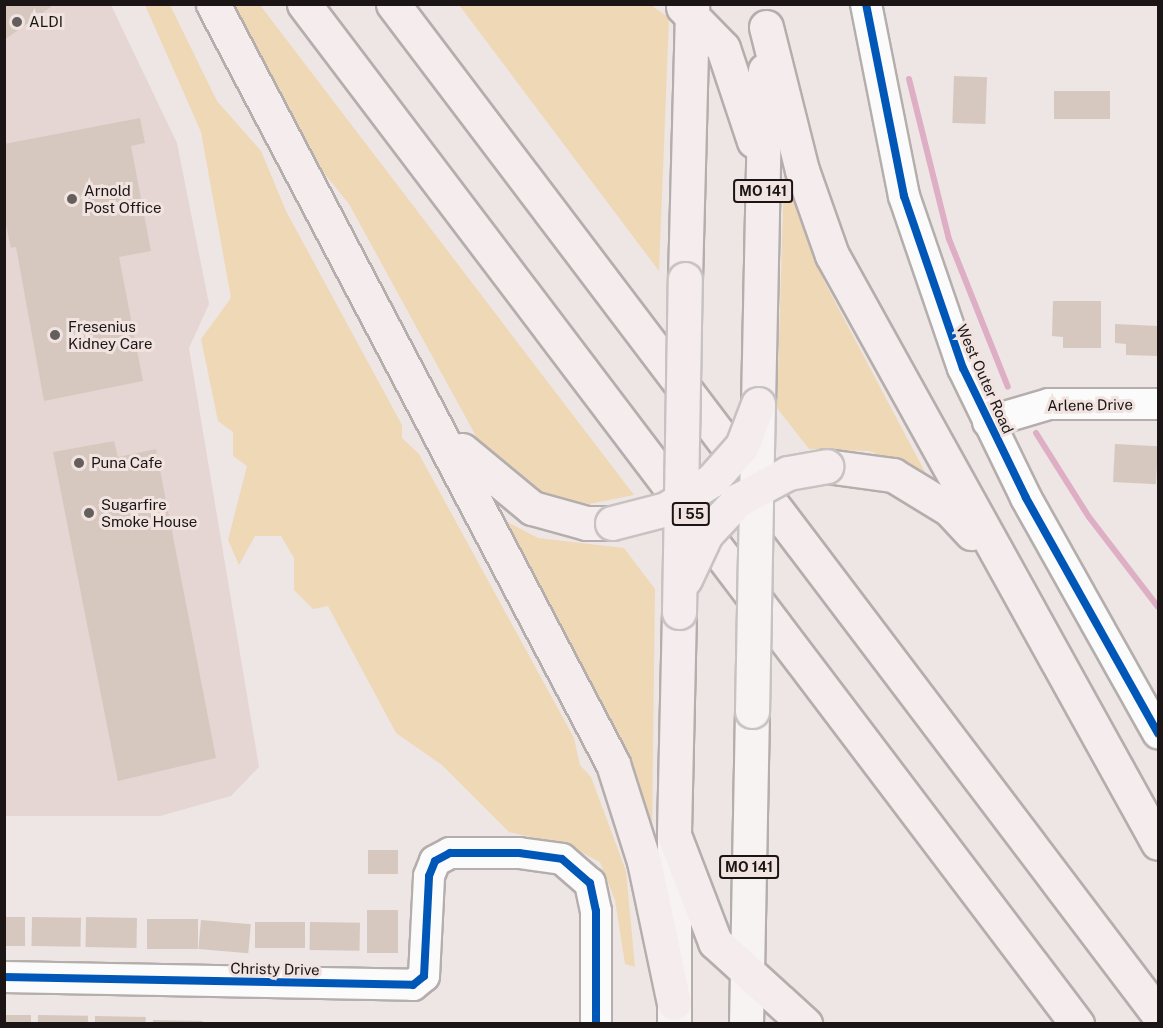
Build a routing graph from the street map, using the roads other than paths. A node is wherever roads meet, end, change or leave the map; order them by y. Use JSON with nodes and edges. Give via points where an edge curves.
{"nodes":[{"id":1,"x":213,"y":4,"type":"edge"},
{"id":2,"x":304,"y":4,"type":"edge"},
{"id":3,"x":393,"y":4,"type":"edge"},
{"id":4,"x":866,"y":4,"type":"edge"},
{"id":5,"x":687,"y":8,"type":"edge"},
{"id":6,"x":766,"y":16,"type":"edge"},
{"id":7,"x":764,"y":171,"type":"junction"},
{"id":8,"x":759,"y":391,"type":"junction"},
{"id":9,"x":1158,"y":404,"type":"edge"},
{"id":10,"x":988,"y":422,"type":"junction"},
{"id":11,"x":440,"y":427,"type":"junction"},
{"id":12,"x":758,"y":487,"type":"junction"},
{"id":13,"x":681,"y":502,"type":"junction"},
{"id":14,"x":1003,"y":568,"type":"junction"},
{"id":15,"x":680,"y":604,"type":"junction"},
{"id":16,"x":1158,"y":733,"type":"edge"},
{"id":17,"x":674,"y":835,"type":"junction"},
{"id":18,"x":1158,"y":843,"type":"edge"},
{"id":19,"x":747,"y":974,"type":"junction"},
{"id":20,"x":4,"y":977,"type":"edge"},
{"id":21,"x":674,"y":1013,"type":"edge"},
{"id":22,"x":1158,"y":1014,"type":"edge"},
{"id":23,"x":596,"y":1023,"type":"edge"},
{"id":24,"x":746,"y":1023,"type":"edge"},
{"id":25,"x":805,"y":1023,"type":"edge"},
{"id":26,"x":1077,"y":1023,"type":"edge"}],
"edges":[{"from":1,"to":11,"type":"highway"},
{"from":2,"to":26,"type":"highway","number":"I 55"},
{"from":3,"to":22,"type":"highway"},
{"from":4,"to":10,"type":"street","name":"West Outer Road","via":[[885,118],[914,229]]},
{"from":5,"to":7,"type":"highway","via":[[710,31],[733,69]]},
{"from":5,"to":13,"type":"highway","bridge":true},
{"from":6,"to":7,"type":"highway","number":"MO 141"},
{"from":6,"to":14,"type":"highway","via":[[802,170],[832,255]]},
{"from":7,"to":8,"type":"highway","number":"MO 141"},
{"from":8,"to":12,"type":"main road","number":"MO 141","bridge":true},
{"from":8,"to":13,"type":"highway","bridge":true,"via":[[728,464]]},
{"from":9,"to":10,"type":"street","name":"Arlene Drive","via":[[1049,404]]},
{"from":10,"to":16,"type":"street","name":"West Outer Road"},
{"from":11,"to":13,"type":"highway","bridge":true,"via":[[481,469],[532,508],[586,523],[612,523]]},
{"from":11,"to":21,"type":"highway","via":[[613,764],[644,861]]},
{"from":12,"to":14,"type":"highway","bridge":true,"via":[[826,466],[859,466],[921,489],[949,509]]},
{"from":12,"to":15,"type":"highway","bridge":true,"via":[[706,534]]},
{"from":12,"to":19,"type":"main road","number":"MO 141","bridge":true},
{"from":13,"to":15,"type":"highway","bridge":true},
{"from":14,"to":18,"type":"highway"},
{"from":15,"to":17,"type":"highway"},
{"from":17,"to":19,"type":"highway","via":[[705,925]]},
{"from":17,"to":21,"type":"main road"},
{"from":19,"to":24,"type":"main road","number":"MO 141"},
{"from":19,"to":25,"type":"highway"},
{"from":20,"to":23,"type":"street","name":"Christy Drive","via":[[413,985],[424,976],[429,876],[435,861],[450,853],[519,853],[562,859],[583,873],[595,897]]}]}
